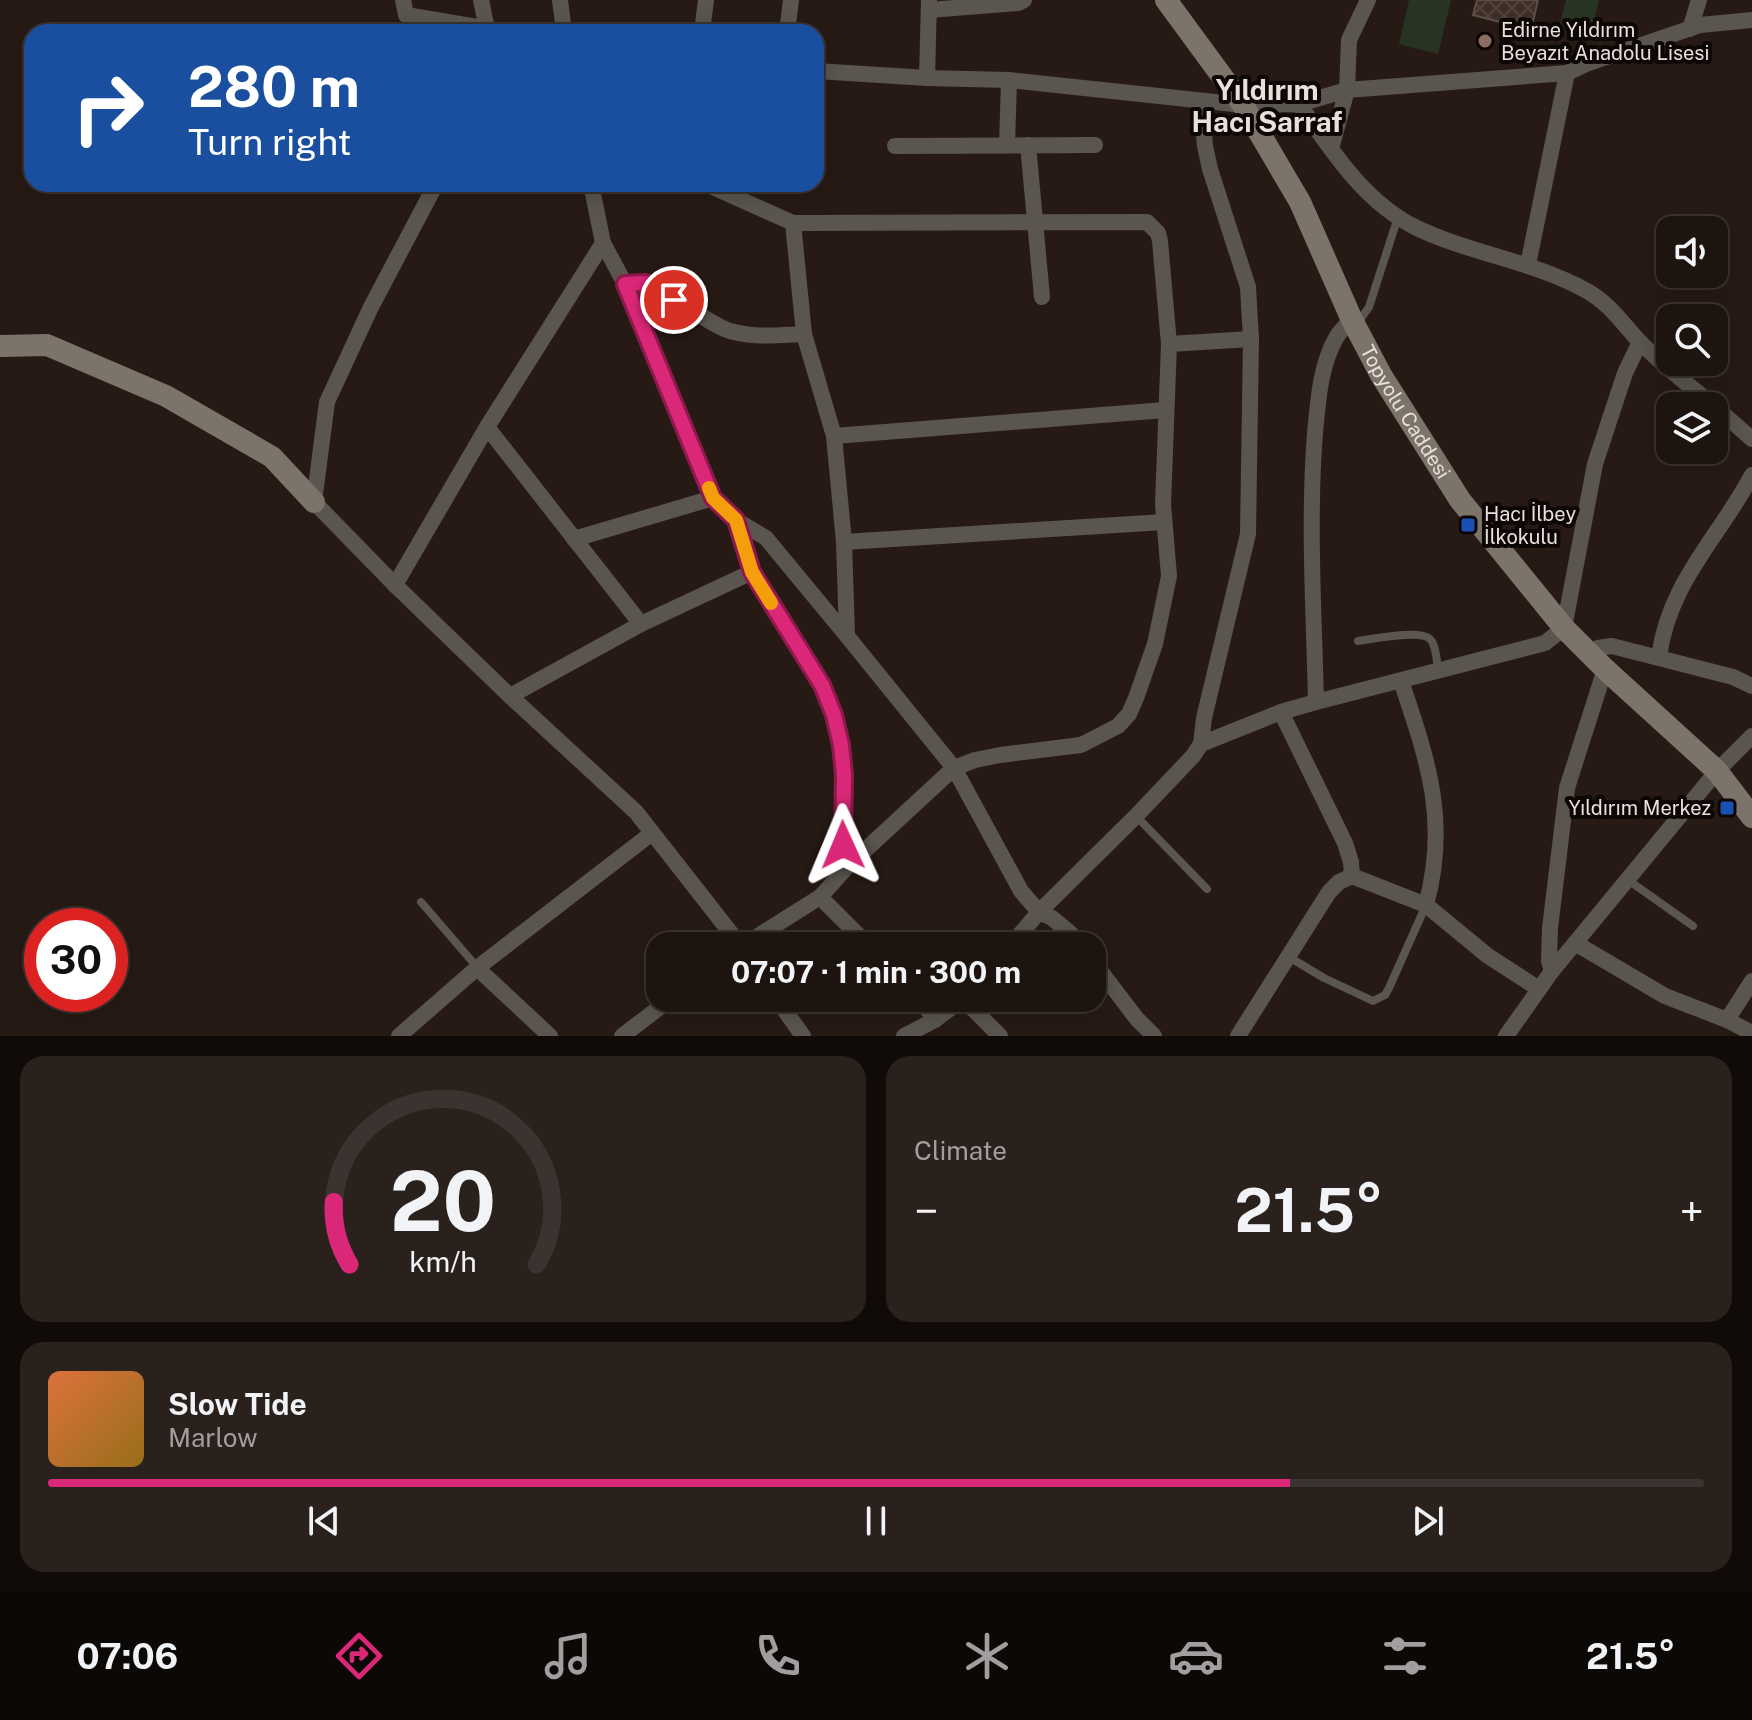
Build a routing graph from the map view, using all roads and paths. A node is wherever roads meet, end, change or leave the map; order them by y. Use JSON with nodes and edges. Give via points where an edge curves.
{"nodes":[{"id":1,"x":403,"y":0,"type":"edge"},
{"id":2,"x":481,"y":0,"type":"edge"},
{"id":3,"x":560,"y":0,"type":"edge"},
{"id":4,"x":706,"y":0,"type":"edge"},
{"id":5,"x":791,"y":0,"type":"edge"},
{"id":6,"x":1024,"y":0,"type":"edge"},
{"id":7,"x":1166,"y":0,"type":"edge"},
{"id":8,"x":1368,"y":0,"type":"edge"},
{"id":9,"x":1699,"y":0,"type":"edge"},
{"id":10,"x":929,"y":5,"type":"edge"},
{"id":11,"x":1752,"y":20,"type":"edge"},
{"id":12,"x":458,"y":24,"type":"edge"},
{"id":13,"x":486,"y":24,"type":"edge"},
{"id":14,"x":563,"y":24,"type":"edge"},
{"id":15,"x":703,"y":24,"type":"edge"},
{"id":16,"x":788,"y":24,"type":"edge"},
{"id":17,"x":1690,"y":29,"type":"junction"},
{"id":18,"x":824,"y":72,"type":"edge"},
{"id":19,"x":1567,"y":73,"type":"junction"},
{"id":20,"x":927,"y":78,"type":"junction"},
{"id":21,"x":1009,"y":80,"type":"junction"},
{"id":22,"x":1347,"y":90,"type":"junction"},
{"id":23,"x":1201,"y":101,"type":"junction"},
{"id":24,"x":1299,"y":104,"type":"junction"},
{"id":25,"x":1243,"y":105,"type":"junction"},
{"id":26,"x":1007,"y":145,"type":"junction"},
{"id":27,"x":1028,"y":145,"type":"junction"},
{"id":28,"x":1095,"y":145,"type":"dead end"},
{"id":29,"x":895,"y":146,"type":"dead end"},
{"id":30,"x":1331,"y":149,"type":"junction"},
{"id":31,"x":431,"y":192,"type":"edge"},
{"id":32,"x":593,"y":192,"type":"edge"},
{"id":33,"x":724,"y":192,"type":"edge"},
{"id":34,"x":1398,"y":217,"type":"junction"},
{"id":35,"x":793,"y":223,"type":"junction"},
{"id":36,"x":1035,"y":224,"type":"junction"},
{"id":37,"x":603,"y":243,"type":"junction"},
{"id":38,"x":1528,"y":265,"type":"junction"},
{"id":39,"x":625,"y":284,"type":"junction"},
{"id":40,"x":1042,"y":297,"type":"dead end"},
{"id":41,"x":1352,"y":320,"type":"junction"},
{"id":42,"x":804,"y":334,"type":"junction"},
{"id":43,"x":1251,"y":339,"type":"junction"},
{"id":44,"x":1640,"y":342,"type":"junction"},
{"id":45,"x":1169,"y":344,"type":"junction"},
{"id":46,"x":0,"y":346,"type":"edge"},
{"id":47,"x":1698,"y":392,"type":"edge"},
{"id":48,"x":1165,"y":410,"type":"junction"},
{"id":49,"x":1728,"y":418,"type":"edge"},
{"id":50,"x":487,"y":427,"type":"junction"},
{"id":51,"x":834,"y":436,"type":"junction"},
{"id":52,"x":1752,"y":439,"type":"edge"},
{"id":53,"x":1752,"y":475,"type":"edge"},
{"id":54,"x":713,"y":498,"type":"junction"},
{"id":55,"x":314,"y":502,"type":"junction"},
{"id":56,"x":736,"y":520,"type":"junction"},
{"id":57,"x":1164,"y":522,"type":"junction"},
{"id":58,"x":574,"y":539,"type":"junction"},
{"id":59,"x":844,"y":542,"type":"junction"},
{"id":60,"x":752,"y":572,"type":"junction"},
{"id":61,"x":395,"y":585,"type":"junction"},
{"id":62,"x":641,"y":624,"type":"junction"},
{"id":63,"x":1564,"y":628,"type":"junction"},
{"id":64,"x":847,"y":636,"type":"junction"},
{"id":65,"x":1358,"y":641,"type":"dead end"},
{"id":66,"x":1659,"y":657,"type":"junction"},
{"id":67,"x":1597,"y":661,"type":"junction"},
{"id":68,"x":1439,"y":671,"type":"junction"},
{"id":69,"x":1401,"y":681,"type":"junction"},
{"id":70,"x":1752,"y":686,"type":"edge"},
{"id":71,"x":510,"y":696,"type":"junction"},
{"id":72,"x":1316,"y":702,"type":"junction"},
{"id":73,"x":1281,"y":712,"type":"junction"},
{"id":74,"x":1750,"y":743,"type":"edge"},
{"id":75,"x":1201,"y":744,"type":"junction"},
{"id":76,"x":954,"y":768,"type":"junction"},
{"id":77,"x":1717,"y":771,"type":"junction"},
{"id":78,"x":1136,"y":816,"type":"junction"},
{"id":79,"x":1752,"y":817,"type":"edge"},
{"id":80,"x":652,"y":833,"type":"junction"},
{"id":81,"x":849,"y":865,"type":"junction"},
{"id":82,"x":1352,"y":876,"type":"junction"},
{"id":83,"x":1628,"y":880,"type":"junction"},
{"id":84,"x":1207,"y":889,"type":"dead end"},
{"id":85,"x":820,"y":897,"type":"junction"},
{"id":86,"x":421,"y":902,"type":"dead end"},
{"id":87,"x":1426,"y":905,"type":"junction"},
{"id":88,"x":1039,"y":912,"type":"junction"},
{"id":89,"x":1693,"y":926,"type":"dead end"},
{"id":90,"x":730,"y":932,"type":"edge"},
{"id":91,"x":764,"y":932,"type":"edge"},
{"id":92,"x":855,"y":932,"type":"edge"},
{"id":93,"x":1022,"y":932,"type":"edge"},
{"id":94,"x":1069,"y":932,"type":"edge"},
{"id":95,"x":1575,"y":943,"type":"junction"},
{"id":96,"x":1288,"y":956,"type":"junction"},
{"id":97,"x":477,"y":968,"type":"junction"},
{"id":98,"x":1552,"y":971,"type":"junction"},
{"id":99,"x":1106,"y":978,"type":"edge"},
{"id":100,"x":1752,"y":981,"type":"edge"},
{"id":101,"x":1539,"y":989,"type":"junction"},
{"id":102,"x":654,"y":1012,"type":"edge"},
{"id":103,"x":786,"y":1012,"type":"edge"},
{"id":104,"x":929,"y":1012,"type":"edge"},
{"id":105,"x":946,"y":1012,"type":"edge"},
{"id":106,"x":977,"y":1012,"type":"edge"},
{"id":107,"x":935,"y":1020,"type":"junction"},
{"id":108,"x":1727,"y":1020,"type":"junction"},
{"id":109,"x":1752,"y":1033,"type":"edge"},
{"id":110,"x":399,"y":1036,"type":"edge"},
{"id":111,"x":550,"y":1036,"type":"edge"},
{"id":112,"x":622,"y":1036,"type":"edge"},
{"id":113,"x":803,"y":1036,"type":"edge"},
{"id":114,"x":904,"y":1036,"type":"edge"},
{"id":115,"x":1000,"y":1036,"type":"edge"},
{"id":116,"x":1154,"y":1036,"type":"edge"},
{"id":117,"x":1238,"y":1036,"type":"edge"},
{"id":118,"x":1506,"y":1036,"type":"edge"}],
"edges":[{"from":1,"to":12,"type":"street","via":[[406,15]]},
{"from":2,"to":13,"type":"street"},
{"from":3,"to":14,"type":"street"},
{"from":4,"to":15,"type":"street"},
{"from":5,"to":16,"type":"street"},
{"from":6,"to":10,"type":"street"},
{"from":7,"to":25,"type":"street","name":"Topyolu Caddesi"},
{"from":8,"to":22,"type":"street","via":[[1349,40]]},
{"from":9,"to":17,"type":"street"},
{"from":10,"to":20,"type":"street"},
{"from":11,"to":17,"type":"street"},
{"from":17,"to":19,"type":"street"},
{"from":18,"to":20,"type":"street"},
{"from":19,"to":22,"type":"street"},
{"from":19,"to":38,"type":"street"},
{"from":20,"to":21,"type":"street"},
{"from":21,"to":23,"type":"street"},
{"from":21,"to":26,"type":"street"},
{"from":22,"to":24,"type":"street"},
{"from":22,"to":30,"type":"street"},
{"from":23,"to":25,"type":"street"},
{"from":23,"to":43,"type":"street","via":[[1210,169],[1248,287]]},
{"from":24,"to":25,"type":"street"},
{"from":24,"to":30,"type":"street"},
{"from":25,"to":41,"type":"street","name":"Topyolu Caddesi","via":[[1300,202]]},
{"from":26,"to":27,"type":"street"},
{"from":26,"to":29,"type":"street"},
{"from":27,"to":28,"type":"street"},
{"from":27,"to":36,"type":"street"},
{"from":30,"to":34,"type":"street","via":[[1363,188]]},
{"from":31,"to":55,"type":"street","via":[[327,402]]},
{"from":32,"to":37,"type":"street"},
{"from":33,"to":35,"type":"street"},
{"from":34,"to":38,"type":"street","via":[[1429,233]]},
{"from":34,"to":41,"type":"lane","via":[[1369,307]]},
{"from":35,"to":36,"type":"street"},
{"from":35,"to":42,"type":"street"},
{"from":36,"to":40,"type":"street"},
{"from":36,"to":45,"type":"street","via":[[1138,220],[1153,225],[1160,241]]},
{"from":37,"to":39,"type":"street"},
{"from":37,"to":50,"type":"street"},
{"from":38,"to":44,"type":"street","via":[[1600,299]]},
{"from":39,"to":42,"type":"street","via":[[653,286],[731,332]]},
{"from":39,"to":54,"type":"street"},
{"from":41,"to":63,"type":"street","name":"Topyolu Caddesi","via":[[1460,500]]},
{"from":41,"to":72,"type":"street","via":[[1336,338],[1327,360],[1316,420],[1310,547]]},
{"from":42,"to":51,"type":"street"},
{"from":43,"to":45,"type":"street"},
{"from":43,"to":75,"type":"street","via":[[1248,534]]},
{"from":44,"to":47,"type":"street"},
{"from":44,"to":63,"type":"street","via":[[1595,464]]},
{"from":45,"to":48,"type":"street"},
{"from":46,"to":55,"type":"street","via":[[47,345],[166,396],[272,457]]},
{"from":48,"to":51,"type":"street"},
{"from":48,"to":57,"type":"street"},
{"from":49,"to":52,"type":"street"},
{"from":50,"to":58,"type":"street"},
{"from":50,"to":61,"type":"street"},
{"from":51,"to":59,"type":"street"},
{"from":53,"to":66,"type":"street","via":[[1679,590]]},
{"from":54,"to":56,"type":"street"},
{"from":54,"to":58,"type":"street"},
{"from":55,"to":61,"type":"street"},
{"from":56,"to":60,"type":"street"},
{"from":56,"to":64,"type":"street","via":[[766,538]]},
{"from":57,"to":59,"type":"street"},
{"from":57,"to":76,"type":"street","via":[[1169,576],[1155,644],[1129,714],[1118,726],[1081,745],[1000,755]]},
{"from":58,"to":62,"type":"street"},
{"from":59,"to":64,"type":"street"},
{"from":60,"to":62,"type":"street"},
{"from":60,"to":81,"type":"street","via":[[822,685],[834,715],[844,775],[841,826]]},
{"from":61,"to":71,"type":"street"},
{"from":62,"to":71,"type":"street"},
{"from":63,"to":67,"type":"street","name":"Topyolu Caddesi"},
{"from":63,"to":68,"type":"street","via":[[1545,643]]},
{"from":64,"to":76,"type":"street"},
{"from":65,"to":68,"type":"lane","via":[[1426,636]]},
{"from":66,"to":67,"type":"street","via":[[1612,646],[1598,648]]},
{"from":66,"to":70,"type":"street"},
{"from":67,"to":77,"type":"street","name":"Topyolu Caddesi"},
{"from":67,"to":98,"type":"street","via":[[1567,788],[1550,928]]},
{"from":68,"to":69,"type":"street"},
{"from":69,"to":72,"type":"street"},
{"from":69,"to":87,"type":"street","via":[[1427,759],[1437,815],[1436,858]]},
{"from":71,"to":80,"type":"street","via":[[615,791]]},
{"from":72,"to":73,"type":"street"},
{"from":73,"to":75,"type":"street"},
{"from":73,"to":82,"type":"street","via":[[1345,843]]},
{"from":74,"to":77,"type":"street"},
{"from":75,"to":78,"type":"street"},
{"from":76,"to":81,"type":"street"},
{"from":76,"to":88,"type":"street","via":[[1021,891]]},
{"from":77,"to":79,"type":"street","name":"Topyolu Caddesi"},
{"from":77,"to":83,"type":"street"},
{"from":78,"to":84,"type":"lane"},
{"from":78,"to":88,"type":"street"},
{"from":80,"to":90,"type":"street"},
{"from":80,"to":97,"type":"street"},
{"from":81,"to":85,"type":"street"},
{"from":82,"to":87,"type":"street"},
{"from":82,"to":96,"type":"street","via":[[1329,892]]},
{"from":83,"to":89,"type":"lane"},
{"from":83,"to":95,"type":"street"},
{"from":85,"to":91,"type":"street"},
{"from":85,"to":92,"type":"street"},
{"from":86,"to":97,"type":"lane"},
{"from":87,"to":96,"type":"lane","via":[[1389,988],[1373,1001]]},
{"from":87,"to":101,"type":"street"},
{"from":88,"to":93,"type":"street"},
{"from":88,"to":94,"type":"street"},
{"from":95,"to":98,"type":"street"},
{"from":95,"to":108,"type":"street","via":[[1665,996]]},
{"from":96,"to":117,"type":"street"},
{"from":97,"to":110,"type":"street"},
{"from":97,"to":111,"type":"street"},
{"from":98,"to":101,"type":"street"},
{"from":99,"to":116,"type":"street"},
{"from":100,"to":108,"type":"street"},
{"from":101,"to":118,"type":"street"},
{"from":102,"to":112,"type":"street"},
{"from":103,"to":113,"type":"street"},
{"from":104,"to":107,"type":"street"},
{"from":105,"to":107,"type":"street"},
{"from":106,"to":115,"type":"street"},
{"from":107,"to":114,"type":"street"},
{"from":108,"to":109,"type":"street"}]}
